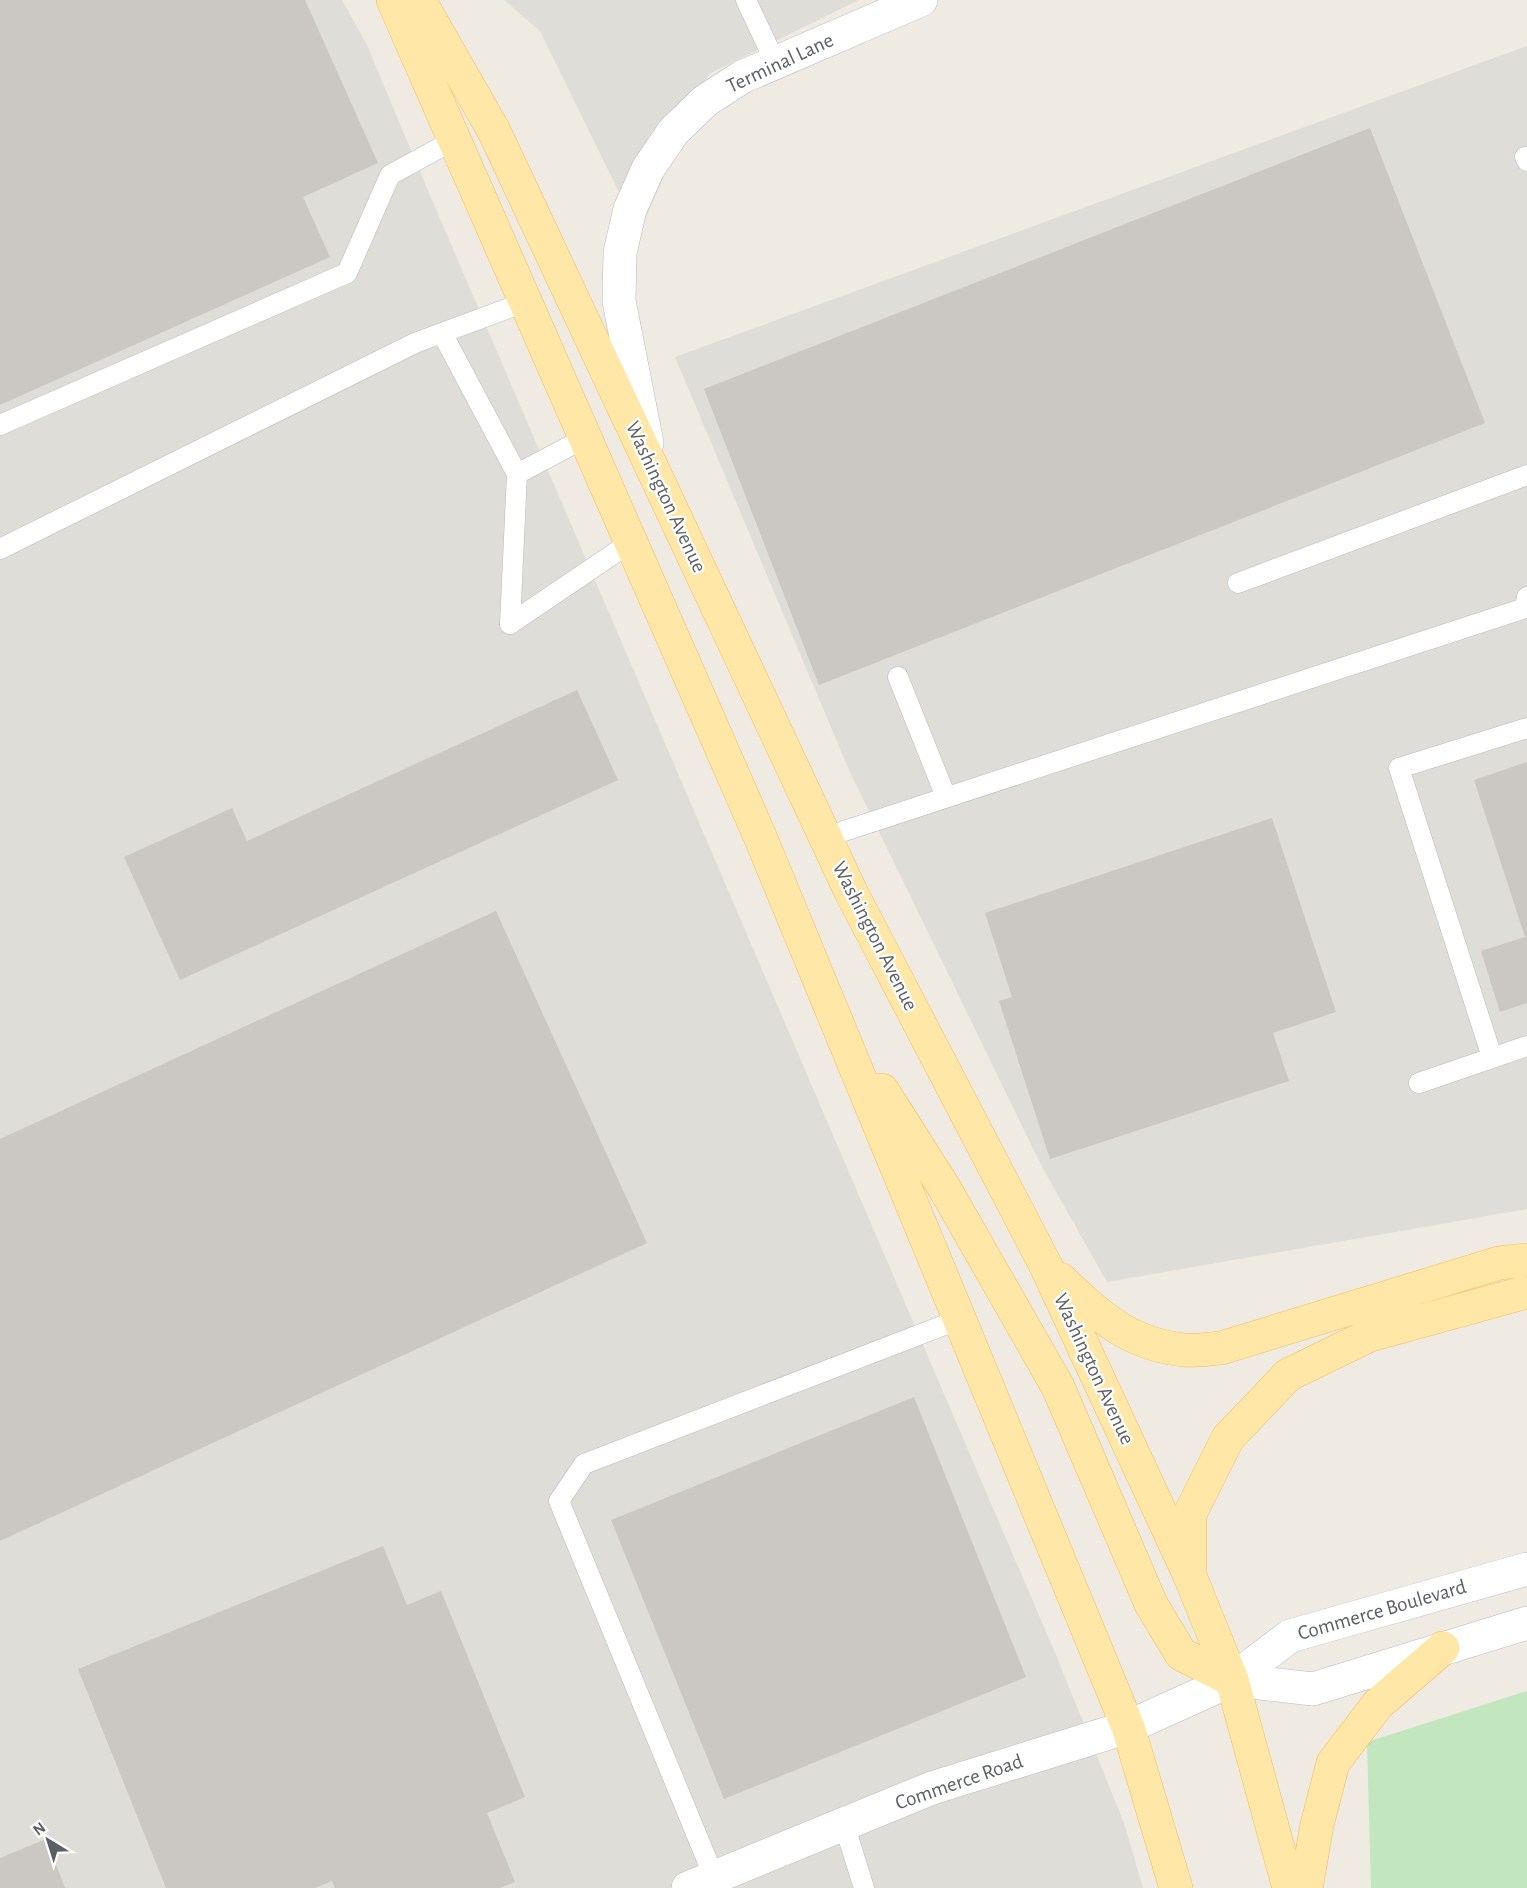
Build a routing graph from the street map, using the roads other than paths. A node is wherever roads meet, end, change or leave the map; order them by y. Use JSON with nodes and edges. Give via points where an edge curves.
{"nodes":[{"id":1,"x":393,"y":0,"type":"edge"},
{"id":2,"x":419,"y":0,"type":"edge"},
{"id":3,"x":746,"y":0,"type":"edge"},
{"id":4,"x":921,"y":0,"type":"edge"},
{"id":5,"x":775,"y":63,"type":"junction"},
{"id":6,"x":454,"y":140,"type":"junction"},
{"id":7,"x":525,"y":302,"type":"junction"},
{"id":8,"x":442,"y":333,"type":"junction"},
{"id":9,"x":0,"y":425,"type":"edge"},
{"id":10,"x":585,"y":438,"type":"junction"},
{"id":11,"x":651,"y":465,"type":"junction"},
{"id":12,"x":518,"y":474,"type":"junction"},
{"id":13,"x":1527,"y":475,"type":"edge"},
{"id":14,"x":631,"y":542,"type":"junction"},
{"id":15,"x":0,"y":549,"type":"edge"},
{"id":16,"x":1238,"y":583,"type":"dead end"},
{"id":17,"x":1527,"y":597,"type":"edge"},
{"id":18,"x":898,"y":677,"type":"dead end"},
{"id":19,"x":1527,"y":728,"type":"edge"},
{"id":20,"x":946,"y":798,"type":"junction"},
{"id":21,"x":826,"y":837,"type":"junction"},
{"id":22,"x":833,"y":1012,"type":"junction"},
{"id":23,"x":1527,"y":1046,"type":"edge"},
{"id":24,"x":1492,"y":1057,"type":"junction"},
{"id":25,"x":1419,"y":1083,"type":"dead end"},
{"id":26,"x":1527,"y":1260,"type":"edge"},
{"id":27,"x":1046,"y":1266,"type":"junction"},
{"id":28,"x":1527,"y":1293,"type":"edge"},
{"id":29,"x":960,"y":1319,"type":"junction"},
{"id":30,"x":1527,"y":1569,"type":"edge"},
{"id":31,"x":1190,"y":1576,"type":"junction"},
{"id":32,"x":1527,"y":1623,"type":"edge"},
{"id":33,"x":1443,"y":1648,"type":"junction"},
{"id":34,"x":1232,"y":1680,"type":"junction"},
{"id":35,"x":1128,"y":1727,"type":"junction"},
{"id":36,"x":844,"y":1824,"type":"junction"},
{"id":37,"x":701,"y":1883,"type":"edge"},
{"id":38,"x":864,"y":1888,"type":"edge"},
{"id":39,"x":1176,"y":1888,"type":"edge"},
{"id":40,"x":1289,"y":1888,"type":"edge"},
{"id":41,"x":1306,"y":1888,"type":"edge"}],
"edges":[{"from":1,"to":6,"type":"main road"},
{"from":2,"to":11,"type":"main road","name":"Washington Avenue","via":[[494,131]]},
{"from":3,"to":5,"type":"lane"},
{"from":4,"to":5,"type":"street","name":"Terminal Lane"},
{"from":5,"to":11,"type":"street","name":"Terminal Lane","via":[[742,77],[705,101],[673,132],[648,169],[630,210],[620,253],[619,301]]},
{"from":6,"to":7,"type":"main road"},
{"from":6,"to":9,"type":"lane","via":[[390,175],[347,273]]},
{"from":7,"to":8,"type":"lane"},
{"from":7,"to":10,"type":"main road"},
{"from":8,"to":12,"type":"lane"},
{"from":8,"to":15,"type":"lane"},
{"from":10,"to":12,"type":"lane"},
{"from":10,"to":14,"type":"main road"},
{"from":11,"to":21,"type":"main road","name":"Washington Avenue"},
{"from":12,"to":14,"type":"lane","via":[[510,624]]},
{"from":13,"to":16,"type":"lane"},
{"from":14,"to":22,"type":"main road"},
{"from":17,"to":20,"type":"lane","via":[[1525,608]]},
{"from":18,"to":20,"type":"lane"},
{"from":19,"to":24,"type":"lane","via":[[1399,768]]},
{"from":20,"to":21,"type":"lane"},
{"from":21,"to":27,"type":"main road","name":"Washington Avenue"},
{"from":22,"to":29,"type":"main road"},
{"from":22,"to":34,"type":"main road","via":[[945,1190],[1058,1387],[1151,1604],[1181,1654]]},
{"from":23,"to":24,"type":"lane"},
{"from":24,"to":25,"type":"lane"},
{"from":26,"to":27,"type":"main road","via":[[1499,1263],[1221,1348],[1185,1350],[1148,1343],[1117,1329]]},
{"from":27,"to":31,"type":"main road","name":"Washington Avenue"},
{"from":28,"to":31,"type":"main road","via":[[1370,1335],[1288,1375],[1228,1438],[1190,1514]]},
{"from":29,"to":35,"type":"main road"},
{"from":29,"to":37,"type":"lane","via":[[584,1464],[559,1501]]},
{"from":30,"to":34,"type":"street","name":"Commerce Boulevard","via":[[1290,1636]]},
{"from":31,"to":34,"type":"main road","name":"Washington Avenue"},
{"from":32,"to":33,"type":"street"},
{"from":33,"to":34,"type":"street","via":[[1313,1689]]},
{"from":33,"to":41,"type":"main road","via":[[1378,1704],[1333,1762]]},
{"from":34,"to":35,"type":"street","name":"Commerce Road"},
{"from":34,"to":40,"type":"main road","name":"Washington Avenue"},
{"from":35,"to":36,"type":"street","name":"Commerce Road","via":[[932,1788]]},
{"from":35,"to":39,"type":"main road"},
{"from":36,"to":37,"type":"street","name":"Commerce Road"},
{"from":36,"to":38,"type":"lane"}]}
